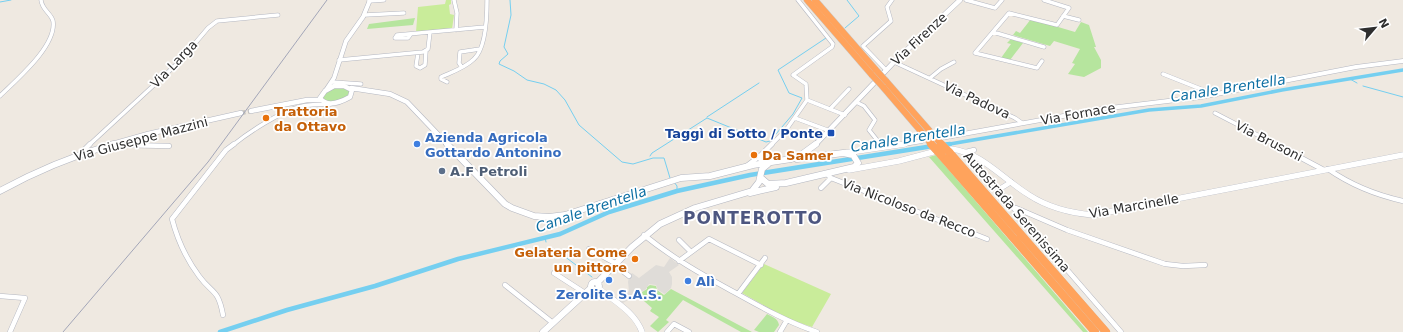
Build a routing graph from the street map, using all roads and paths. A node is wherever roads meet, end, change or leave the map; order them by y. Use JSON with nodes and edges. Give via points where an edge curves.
{"nodes":[{"id":1,"x":40,"y":0,"type":"edge"},
{"id":2,"x":384,"y":0,"type":"edge"},
{"id":3,"x":454,"y":0,"type":"edge"},
{"id":4,"x":487,"y":0,"type":"edge"},
{"id":5,"x":798,"y":0,"type":"edge"},
{"id":6,"x":807,"y":0,"type":"edge"},
{"id":7,"x":814,"y":0,"type":"edge"},
{"id":8,"x":892,"y":0,"type":"edge"},
{"id":9,"x":960,"y":0,"type":"edge"},
{"id":10,"x":966,"y":0,"type":"edge"},
{"id":11,"x":1002,"y":0,"type":"edge"},
{"id":12,"x":1044,"y":0,"type":"edge"},
{"id":13,"x":370,"y":1,"type":"edge"},
{"id":14,"x":404,"y":13,"type":"dead end"},
{"id":15,"x":365,"y":14,"type":"junction"},
{"id":16,"x":278,"y":15,"type":"dead end"},
{"id":17,"x":1064,"y":16,"type":"junction"},
{"id":18,"x":1078,"y":20,"type":"dead end"},
{"id":19,"x":485,"y":27,"type":"junction"},
{"id":20,"x":456,"y":30,"type":"junction"},
{"id":21,"x":430,"y":32,"type":"junction"},
{"id":22,"x":993,"y":32,"type":"junction"},
{"id":23,"x":411,"y":34,"type":"dead end"},
{"id":24,"x":1044,"y":47,"type":"dead end"},
{"id":25,"x":480,"y":49,"type":"junction"},
{"id":26,"x":426,"y":51,"type":"junction"},
{"id":27,"x":418,"y":53,"type":"junction"},
{"id":28,"x":339,"y":60,"type":"junction"},
{"id":29,"x":1403,"y":61,"type":"edge"},
{"id":30,"x":894,"y":62,"type":"junction"},
{"id":31,"x":954,"y":62,"type":"dead end"},
{"id":32,"x":1042,"y":62,"type":"dead end"},
{"id":33,"x":461,"y":66,"type":"junction"},
{"id":34,"x":886,"y":70,"type":"junction"},
{"id":35,"x":874,"y":73,"type":"junction"},
{"id":36,"x":1163,"y":74,"type":"dead end"},
{"id":37,"x":930,"y":78,"type":"junction"},
{"id":38,"x":882,"y":79,"type":"junction"},
{"id":39,"x":334,"y":81,"type":"junction"},
{"id":40,"x":447,"y":82,"type":"dead end"},
{"id":41,"x":361,"y":84,"type":"dead end"},
{"id":42,"x":340,"y":86,"type":"junction"},
{"id":43,"x":350,"y":88,"type":"junction"},
{"id":44,"x":849,"y":89,"type":"dead end"},
{"id":45,"x":373,"y":91,"type":"junction"},
{"id":46,"x":324,"y":92,"type":"junction"},
{"id":47,"x":1216,"y":95,"type":"junction"},
{"id":48,"x":0,"y":96,"type":"edge"},
{"id":49,"x":350,"y":97,"type":"junction"},
{"id":50,"x":300,"y":100,"type":"junction"},
{"id":51,"x":312,"y":100,"type":"junction"},
{"id":52,"x":321,"y":100,"type":"junction"},
{"id":53,"x":807,"y":100,"type":"junction"},
{"id":54,"x":856,"y":102,"type":"junction"},
{"id":55,"x":334,"y":103,"type":"junction"},
{"id":56,"x":310,"y":105,"type":"junction"},
{"id":57,"x":830,"y":109,"type":"junction"},
{"id":58,"x":251,"y":111,"type":"tunnel mouth"},
{"id":59,"x":241,"y":113,"type":"tunnel mouth"},
{"id":60,"x":1215,"y":113,"type":"dead end"},
{"id":61,"x":845,"y":115,"type":"junction"},
{"id":62,"x":795,"y":118,"type":"junction"},
{"id":63,"x":1022,"y":124,"type":"junction"},
{"id":64,"x":830,"y":131,"type":"junction"},
{"id":65,"x":924,"y":138,"type":"junction"},
{"id":66,"x":938,"y":138,"type":"junction"},
{"id":67,"x":118,"y":143,"type":"junction"},
{"id":68,"x":169,"y":146,"type":"dead end"},
{"id":69,"x":883,"y":147,"type":"junction"},
{"id":70,"x":812,"y":148,"type":"junction"},
{"id":71,"x":860,"y":150,"type":"junction"},
{"id":72,"x":974,"y":150,"type":"dead end"},
{"id":73,"x":85,"y":151,"type":"junction"},
{"id":74,"x":946,"y":152,"type":"junction"},
{"id":75,"x":966,"y":152,"type":"junction"},
{"id":76,"x":843,"y":153,"type":"junction"},
{"id":77,"x":761,"y":155,"type":"junction"},
{"id":78,"x":1403,"y":155,"type":"edge"},
{"id":79,"x":820,"y":156,"type":"junction"},
{"id":80,"x":854,"y":156,"type":"junction"},
{"id":81,"x":791,"y":159,"type":"junction"},
{"id":82,"x":770,"y":162,"type":"junction"},
{"id":83,"x":858,"y":162,"type":"junction"},
{"id":84,"x":870,"y":167,"type":"junction"},
{"id":85,"x":744,"y":168,"type":"junction"},
{"id":86,"x":1325,"y":169,"type":"junction"},
{"id":87,"x":842,"y":170,"type":"junction"},
{"id":88,"x":760,"y":174,"type":"junction"},
{"id":89,"x":829,"y":176,"type":"junction"},
{"id":90,"x":1011,"y":182,"type":"junction"},
{"id":91,"x":786,"y":183,"type":"junction"},
{"id":92,"x":821,"y":188,"type":"dead end"},
{"id":93,"x":0,"y":191,"type":"edge"},
{"id":94,"x":740,"y":196,"type":"junction"},
{"id":95,"x":1403,"y":201,"type":"edge"},
{"id":96,"x":1014,"y":207,"type":"junction"},
{"id":97,"x":644,"y":236,"type":"junction"},
{"id":98,"x":987,"y":238,"type":"dead end"},
{"id":99,"x":679,"y":240,"type":"dead end"},
{"id":100,"x":589,"y":249,"type":"dead end"},
{"id":101,"x":691,"y":252,"type":"junction"},
{"id":102,"x":765,"y":258,"type":"dead end"},
{"id":103,"x":679,"y":261,"type":"junction"},
{"id":104,"x":615,"y":264,"type":"junction"},
{"id":105,"x":1205,"y":264,"type":"dead end"},
{"id":106,"x":761,"y":265,"type":"junction"},
{"id":107,"x":554,"y":273,"type":"dead end"},
{"id":108,"x":629,"y":276,"type":"dead end"},
{"id":109,"x":505,"y":285,"type":"dead end"},
{"id":110,"x":595,"y":286,"type":"junction"},
{"id":111,"x":585,"y":293,"type":"junction"},
{"id":112,"x":738,"y":294,"type":"junction"},
{"id":113,"x":0,"y":296,"type":"edge"},
{"id":114,"x":223,"y":315,"type":"dead end"},
{"id":115,"x":787,"y":320,"type":"junction"},
{"id":116,"x":553,"y":323,"type":"junction"},
{"id":117,"x":10,"y":332,"type":"edge"},
{"id":118,"x":543,"y":332,"type":"edge"},
{"id":119,"x":642,"y":332,"type":"edge"},
{"id":120,"x":667,"y":332,"type":"edge"},
{"id":121,"x":689,"y":332,"type":"edge"},
{"id":122,"x":780,"y":332,"type":"edge"},
{"id":123,"x":817,"y":332,"type":"edge"},
{"id":124,"x":1095,"y":332,"type":"edge"},
{"id":125,"x":1106,"y":332,"type":"edge"},
{"id":126,"x":1121,"y":332,"type":"edge"}],
"edges":[{"from":1,"to":48,"type":"street","via":[[42,8],[52,17],[53,30],[31,63]]},
{"from":2,"to":13,"type":"street"},
{"from":3,"to":20,"type":"street","via":[[457,13]]},
{"from":4,"to":19,"type":"street"},
{"from":5,"to":53,"type":"street","via":[[833,44],[793,75],[806,84]]},
{"from":6,"to":35,"type":"highway","name":"Autostrada Serenissima"},
{"from":7,"to":35,"type":"highway","name":"Autostrada Serenissima"},
{"from":8,"to":34,"type":"street","via":[[887,7],[891,21],[863,46]]},
{"from":9,"to":30,"type":"main road","name":"Via Firenze"},
{"from":10,"to":11,"type":"street","via":[[995,8]]},
{"from":12,"to":17,"type":"street","via":[[1069,8]]},
{"from":13,"to":15,"type":"street"},
{"from":14,"to":15,"type":"street"},
{"from":15,"to":28,"type":"street","via":[[346,41]]},
{"from":16,"to":73,"type":"street","name":"Via Larga","via":[[217,21],[180,61]]},
{"from":17,"to":18,"type":"street"},
{"from":17,"to":22,"type":"street","via":[[1055,25],[1011,13]]},
{"from":19,"to":20,"type":"street"},
{"from":19,"to":25,"type":"street"},
{"from":20,"to":21,"type":"street"},
{"from":21,"to":23,"type":"street"},
{"from":21,"to":26,"type":"street"},
{"from":22,"to":24,"type":"street"},
{"from":22,"to":32,"type":"street","via":[[975,54],[1037,68]]},
{"from":25,"to":33,"type":"street","via":[[476,58]]},
{"from":25,"to":33,"type":"street","via":[[460,52]]},
{"from":26,"to":27,"type":"street"},
{"from":26,"to":27,"type":"street","via":[[425,65],[420,68],[416,66]]},
{"from":27,"to":28,"type":"street"},
{"from":28,"to":39,"type":"street"},
{"from":29,"to":47,"type":"street","name":"Via Fornace","via":[[1356,67]]},
{"from":30,"to":34,"type":"main road","name":"Via Firenze"},
{"from":30,"to":37,"type":"street","name":"Via Padova"},
{"from":31,"to":37,"type":"street","name":"Via Padova"},
{"from":33,"to":40,"type":"street","via":[[441,77]]},
{"from":34,"to":38,"type":"main road","name":"Via Firenze"},
{"from":35,"to":38,"type":"highway","name":"Autostrada Serenissima","bridge":true},
{"from":35,"to":65,"type":"highway","name":"Autostrada Serenissima","bridge":true,"via":[[883,88]]},
{"from":36,"to":47,"type":"street"},
{"from":37,"to":63,"type":"street","name":"Via Padova","via":[[1015,118]]},
{"from":38,"to":54,"type":"main road","name":"Via Firenze"},
{"from":38,"to":66,"type":"highway","name":"Autostrada Serenissima"},
{"from":39,"to":41,"type":"street"},
{"from":39,"to":42,"type":"street"},
{"from":39,"to":46,"type":"street"},
{"from":42,"to":43,"type":"main road"},
{"from":42,"to":46,"type":"main road"},
{"from":43,"to":45,"type":"main road"},
{"from":43,"to":49,"type":"main road","via":[[353,92]]},
{"from":44,"to":57,"type":"street"},
{"from":45,"to":49,"type":"main road","via":[[361,92]]},
{"from":45,"to":85,"type":"main road","via":[[390,94],[408,102],[505,204],[523,214],[550,217],[565,215],[677,179],[710,176]]},
{"from":46,"to":50,"type":"main road"},
{"from":46,"to":52,"type":"main road"},
{"from":47,"to":63,"type":"street","name":"Via Fornace","via":[[1123,106]]},
{"from":49,"to":55,"type":"main road"},
{"from":50,"to":51,"type":"main road"},
{"from":50,"to":58,"type":"main road"},
{"from":51,"to":52,"type":"main road"},
{"from":51,"to":56,"type":"street","via":[[314,103]]},
{"from":52,"to":55,"type":"main road"},
{"from":52,"to":56,"type":"street"},
{"from":53,"to":57,"type":"street"},
{"from":53,"to":62,"type":"street"},
{"from":54,"to":61,"type":"main road","name":"Via Firenze"},
{"from":54,"to":69,"type":"street","via":[[864,106],[875,120],[869,130]]},
{"from":55,"to":56,"type":"street"},
{"from":56,"to":114,"type":"street","via":[[288,110],[260,125],[231,146],[172,219],[177,235],[200,277],[214,289],[219,298]]},
{"from":57,"to":61,"type":"street"},
{"from":59,"to":67,"type":"main road","name":"Via Giuseppe Mazzini"},
{"from":60,"to":86,"type":"street","name":"Via Brusoni"},
{"from":61,"to":64,"type":"main road","name":"Via Firenze"},
{"from":62,"to":64,"type":"street"},
{"from":62,"to":77,"type":"street"},
{"from":63,"to":66,"type":"street","name":"Via Fornace"},
{"from":64,"to":70,"type":"main road","name":"Via Firenze"},
{"from":65,"to":69,"type":"street"},
{"from":65,"to":74,"type":"highway","name":"Autostrada Serenissima","bridge":true},
{"from":66,"to":74,"type":"highway","name":"Autostrada Serenissima","bridge":true},
{"from":67,"to":68,"type":"street"},
{"from":67,"to":73,"type":"main road","name":"Via Giuseppe Mazzini"},
{"from":69,"to":71,"type":"street"},
{"from":70,"to":79,"type":"main road","via":[[812,154]]},
{"from":70,"to":81,"type":"main road","name":"Via Firenze"},
{"from":71,"to":76,"type":"street"},
{"from":71,"to":80,"type":"street"},
{"from":72,"to":75,"type":"street"},
{"from":73,"to":93,"type":"main road","name":"Via Giuseppe Mazzini","via":[[42,169]]},
{"from":74,"to":75,"type":"street","name":"Via Marcinelle"},
{"from":74,"to":84,"type":"street"},
{"from":74,"to":124,"type":"highway","name":"Autostrada Serenissima"},
{"from":74,"to":125,"type":"highway","name":"Autostrada Serenissima"},
{"from":75,"to":90,"type":"street","name":"Via Marcinelle"},
{"from":76,"to":79,"type":"main road"},
{"from":76,"to":80,"type":"main road"},
{"from":77,"to":82,"type":"street","via":[[760,160]]},
{"from":77,"to":85,"type":"street"},
{"from":78,"to":86,"type":"street","name":"Via Marcinelle"},
{"from":79,"to":81,"type":"main road"},
{"from":80,"to":83,"type":"main road"},
{"from":81,"to":82,"type":"main road"},
{"from":82,"to":85,"type":"main road"},
{"from":82,"to":88,"type":"main road","via":[[763,167]]},
{"from":83,"to":84,"type":"street"},
{"from":83,"to":87,"type":"main road","via":[[854,167]]},
{"from":84,"to":87,"type":"street"},
{"from":85,"to":88,"type":"main road","via":[[755,168]]},
{"from":86,"to":90,"type":"street","name":"Via Marcinelle","via":[[1093,215],[1077,215],[1050,207]]},
{"from":86,"to":95,"type":"street","name":"Via Brusoni","via":[[1372,193]]},
{"from":87,"to":89,"type":"main road"},
{"from":88,"to":91,"type":"main road","via":[[768,184]]},
{"from":88,"to":94,"type":"main road","via":[[756,187]]},
{"from":89,"to":91,"type":"main road"},
{"from":89,"to":92,"type":"street","name":"Via Nicoloso da Recco"},
{"from":89,"to":98,"type":"street","name":"Via Nicoloso da Recco"},
{"from":90,"to":96,"type":"street","via":[[998,190]]},
{"from":91,"to":94,"type":"main road"},
{"from":94,"to":97,"type":"main road","via":[[680,214]]},
{"from":96,"to":105,"type":"street","via":[[1067,230],[1165,264]]},
{"from":96,"to":126,"type":"street"},
{"from":97,"to":103,"type":"street"},
{"from":97,"to":104,"type":"main road"},
{"from":99,"to":101,"type":"street"},
{"from":100,"to":104,"type":"street"},
{"from":101,"to":103,"type":"street"},
{"from":101,"to":106,"type":"street","via":[[709,238]]},
{"from":102,"to":106,"type":"street"},
{"from":103,"to":112,"type":"street"},
{"from":104,"to":108,"type":"street"},
{"from":104,"to":110,"type":"main road"},
{"from":106,"to":112,"type":"street"},
{"from":107,"to":111,"type":"street"},
{"from":109,"to":116,"type":"street"},
{"from":110,"to":111,"type":"main road"},
{"from":110,"to":119,"type":"street","via":[[633,317]]},
{"from":111,"to":116,"type":"main road"},
{"from":112,"to":115,"type":"street"},
{"from":113,"to":117,"type":"street","via":[[25,298]]},
{"from":115,"to":122,"type":"street"},
{"from":115,"to":123,"type":"street"},
{"from":116,"to":118,"type":"main road"},
{"from":120,"to":121,"type":"street","via":[[674,324]]}]}
